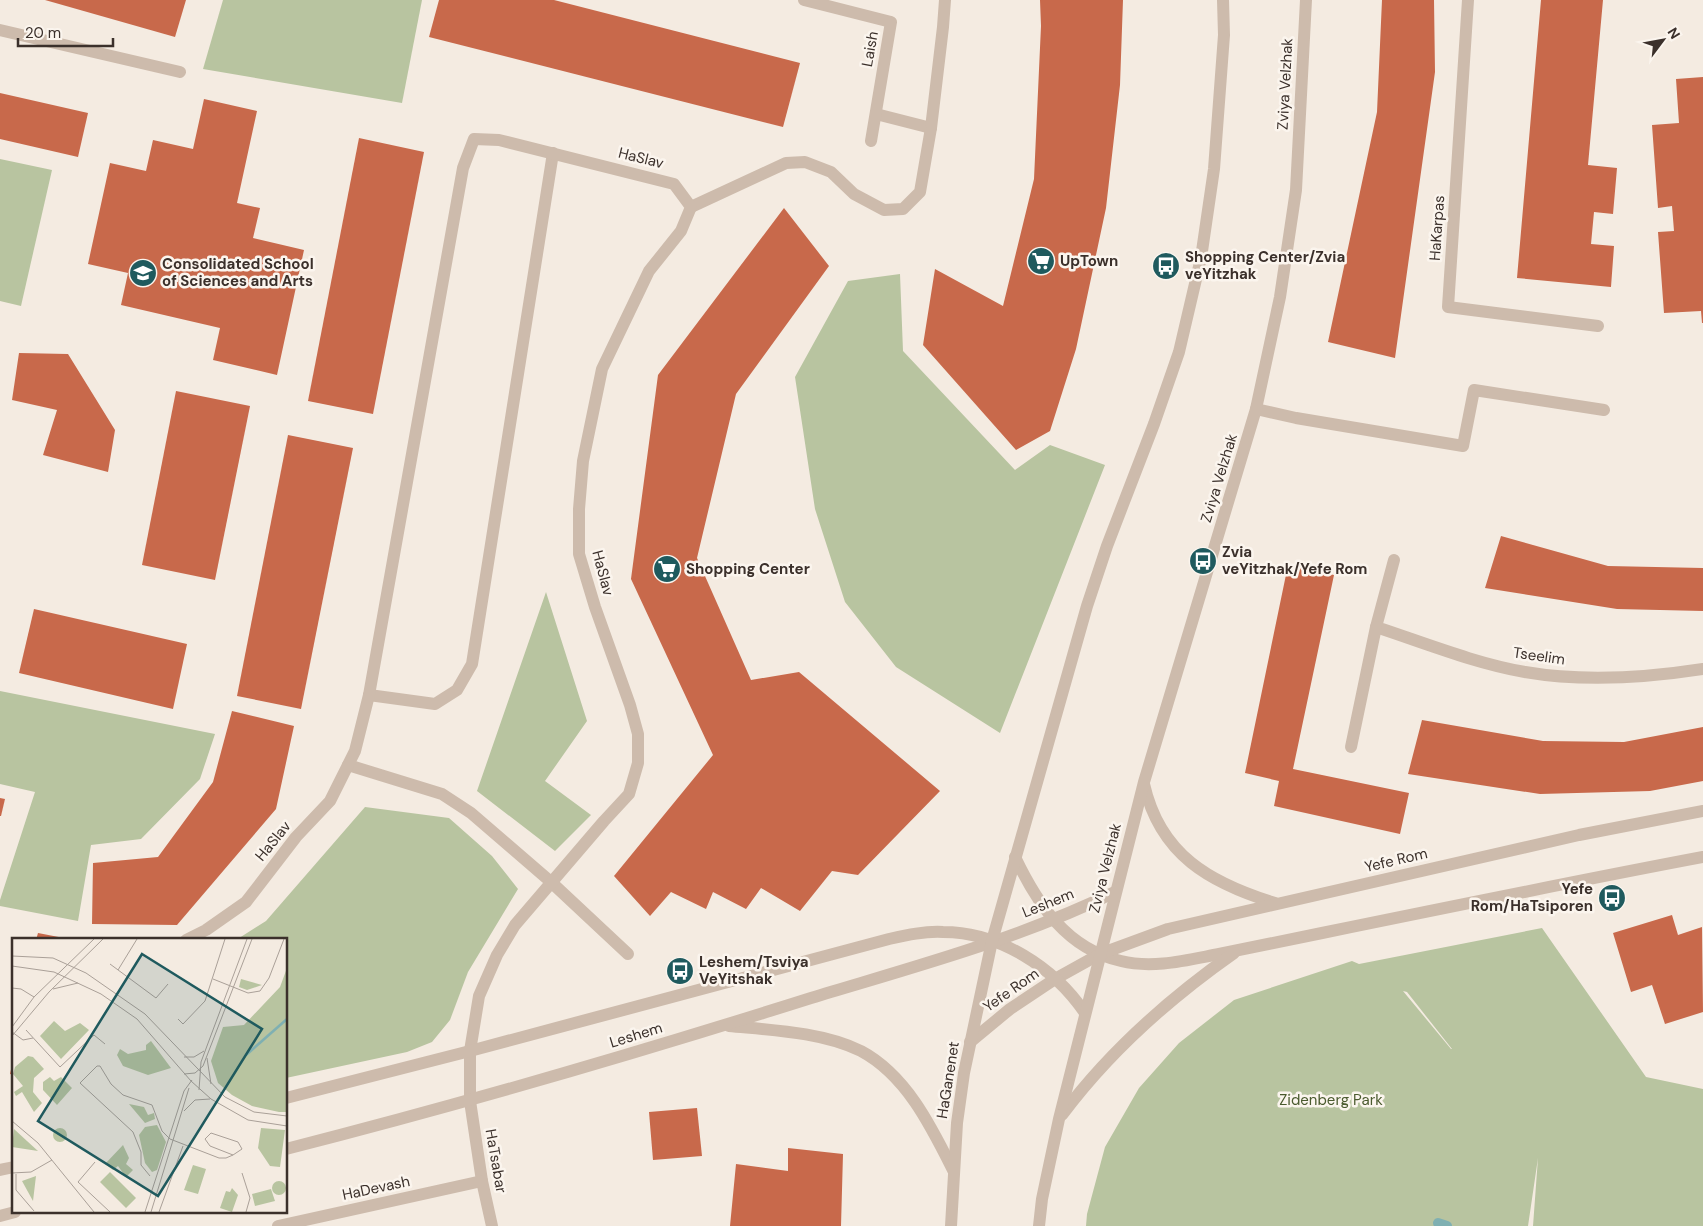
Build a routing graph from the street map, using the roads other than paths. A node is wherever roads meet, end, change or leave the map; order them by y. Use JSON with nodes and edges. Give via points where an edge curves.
{"nodes":[{"id":1,"x":804,"y":0,"type":"edge"},
{"id":2,"x":945,"y":0,"type":"edge"},
{"id":3,"x":1224,"y":0,"type":"edge"},
{"id":4,"x":1306,"y":0,"type":"edge"},
{"id":5,"x":1468,"y":0,"type":"edge"},
{"id":6,"x":0,"y":30,"type":"edge"},
{"id":7,"x":180,"y":72,"type":"dead end"},
{"id":8,"x":876,"y":114,"type":"junction"},
{"id":9,"x":931,"y":128,"type":"junction"},
{"id":10,"x":871,"y":141,"type":"dead end"},
{"id":11,"x":553,"y":153,"type":"junction"},
{"id":12,"x":691,"y":207,"type":"junction"},
{"id":13,"x":1598,"y":326,"type":"dead end"},
{"id":14,"x":1256,"y":409,"type":"junction"},
{"id":15,"x":1604,"y":410,"type":"dead end"},
{"id":16,"x":1394,"y":560,"type":"dead end"},
{"id":17,"x":1376,"y":627,"type":"junction"},
{"id":18,"x":1703,"y":669,"type":"edge"},
{"id":19,"x":369,"y":695,"type":"junction"},
{"id":20,"x":1351,"y":747,"type":"dead end"},
{"id":21,"x":348,"y":764,"type":"junction"},
{"id":22,"x":1144,"y":782,"type":"junction"},
{"id":23,"x":1703,"y":811,"type":"edge"},
{"id":24,"x":1703,"y":856,"type":"edge"},
{"id":25,"x":1015,"y":858,"type":"junction"},
{"id":26,"x":551,"y":882,"type":"junction"},
{"id":27,"x":1115,"y":892,"type":"junction"},
{"id":28,"x":1278,"y":903,"type":"junction"},
{"id":29,"x":1052,"y":920,"type":"junction"},
{"id":30,"x":190,"y":938,"type":"edge"},
{"id":31,"x":992,"y":941,"type":"junction"},
{"id":32,"x":1238,"y":950,"type":"junction"},
{"id":33,"x":628,"y":954,"type":"dead end"},
{"id":34,"x":1100,"y":954,"type":"junction"},
{"id":35,"x":1055,"y":979,"type":"junction"},
{"id":36,"x":1085,"y":1013,"type":"junction"},
{"id":37,"x":722,"y":1026,"type":"junction"},
{"id":38,"x":970,"y":1042,"type":"junction"},
{"id":39,"x":470,"y":1051,"type":"junction"},
{"id":40,"x":288,"y":1097,"type":"edge"},
{"id":41,"x":470,"y":1101,"type":"junction"},
{"id":42,"x":1059,"y":1119,"type":"junction"},
{"id":43,"x":288,"y":1148,"type":"edge"},
{"id":44,"x":953,"y":1172,"type":"junction"},
{"id":45,"x":482,"y":1181,"type":"junction"},
{"id":46,"x":278,"y":1226,"type":"edge"},
{"id":47,"x":492,"y":1226,"type":"edge"},
{"id":48,"x":950,"y":1226,"type":"edge"},
{"id":49,"x":1039,"y":1226,"type":"edge"}],
"edges":[{"from":1,"to":8,"type":"street","name":"Laish","via":[[891,22]]},
{"from":2,"to":9,"type":"street"},
{"from":3,"to":25,"type":"street","via":[[1214,169],[1201,258],[1179,352],[1087,606]]},
{"from":4,"to":14,"type":"street","name":"Zviya VeIzhak","via":[[1296,190],[1280,296]]},
{"from":5,"to":13,"type":"street","name":"HaKarpas","via":[[1448,307]]},
{"from":6,"to":7,"type":"street"},
{"from":8,"to":9,"type":"street"},
{"from":8,"to":10,"type":"street","name":"Laish"},
{"from":9,"to":12,"type":"street","via":[[920,192],[903,209],[884,210],[854,194],[831,172],[805,162],[786,163]]},
{"from":11,"to":12,"type":"street","name":"HaSlav","via":[[674,184]]},
{"from":11,"to":19,"type":"street","via":[[472,664],[457,690],[435,704]]},
{"from":11,"to":19,"type":"street","name":"HaSlav","via":[[498,140],[474,139],[463,168]]},
{"from":12,"to":26,"type":"street","name":"HaSlav","via":[[681,231],[649,271],[602,368],[583,461],[578,508],[579,554],[630,705],[638,734],[638,763],[629,794]]},
{"from":14,"to":15,"type":"street","via":[[1463,446],[1474,390]]},
{"from":14,"to":22,"type":"street","name":"Zviya VeIzhak"},
{"from":16,"to":17,"type":"street"},
{"from":17,"to":18,"type":"street","name":"Tseelim","via":[[1479,661],[1526,672],[1576,677],[1642,676]]},
{"from":17,"to":20,"type":"street"},
{"from":19,"to":21,"type":"street","name":"HaSlav","via":[[355,751]]},
{"from":21,"to":26,"type":"street","via":[[442,794],[471,813]]},
{"from":21,"to":30,"type":"street","name":"HaSlav","via":[[330,801],[296,837],[246,902]]},
{"from":22,"to":27,"type":"street","name":"Zviya VeIzhak"},
{"from":22,"to":28,"type":"street","via":[[1148,802],[1161,830],[1180,853],[1218,881]]},
{"from":23,"to":28,"type":"street","name":"Yefe Rom","via":[[1579,834]]},
{"from":24,"to":32,"type":"street"},
{"from":25,"to":29,"type":"street"},
{"from":25,"to":31,"type":"street"},
{"from":26,"to":33,"type":"street"},
{"from":26,"to":39,"type":"street","name":"HaSlav","via":[[515,925],[497,955],[479,996]]},
{"from":27,"to":29,"type":"street","name":"Leshem"},
{"from":27,"to":34,"type":"street","name":"Zviya VeIzhak"},
{"from":28,"to":34,"type":"street","name":"Yefe Rom","via":[[1168,929]]},
{"from":29,"to":31,"type":"street","name":"Leshem"},
{"from":29,"to":34,"type":"street","via":[[1068,935]]},
{"from":31,"to":35,"type":"street","name":"Leshem","via":[[1029,959]]},
{"from":31,"to":37,"type":"street","name":"Leshem"},
{"from":31,"to":38,"type":"street","name":"HaGanenet"},
{"from":31,"to":39,"type":"street","name":"Leshem","via":[[950,932],[897,938]]},
{"from":32,"to":34,"type":"street","via":[[1145,964],[1119,961]]},
{"from":32,"to":42,"type":"street","via":[[1143,1026],[1092,1077]]},
{"from":34,"to":35,"type":"street","name":"Yefe Rom"},
{"from":34,"to":36,"type":"street"},
{"from":35,"to":36,"type":"street","name":"Leshem"},
{"from":35,"to":38,"type":"street","name":"Yefe Rom","via":[[1010,1008]]},
{"from":36,"to":42,"type":"street"},
{"from":37,"to":41,"type":"street","name":"Leshem"},
{"from":37,"to":44,"type":"street","via":[[801,1034],[859,1050],[901,1085],[936,1136]]},
{"from":38,"to":44,"type":"street","name":"HaGanenet"},
{"from":39,"to":40,"type":"street","name":"Leshem"},
{"from":39,"to":41,"type":"street","name":"HaSlav"},
{"from":41,"to":43,"type":"street","name":"Leshem"},
{"from":41,"to":45,"type":"street","name":"HaTsabar"},
{"from":42,"to":49,"type":"street"},
{"from":44,"to":48,"type":"street","name":"HaGanenet"},
{"from":45,"to":46,"type":"street","name":"HaDevash"},
{"from":45,"to":47,"type":"street","name":"HaTsabar"}]}
